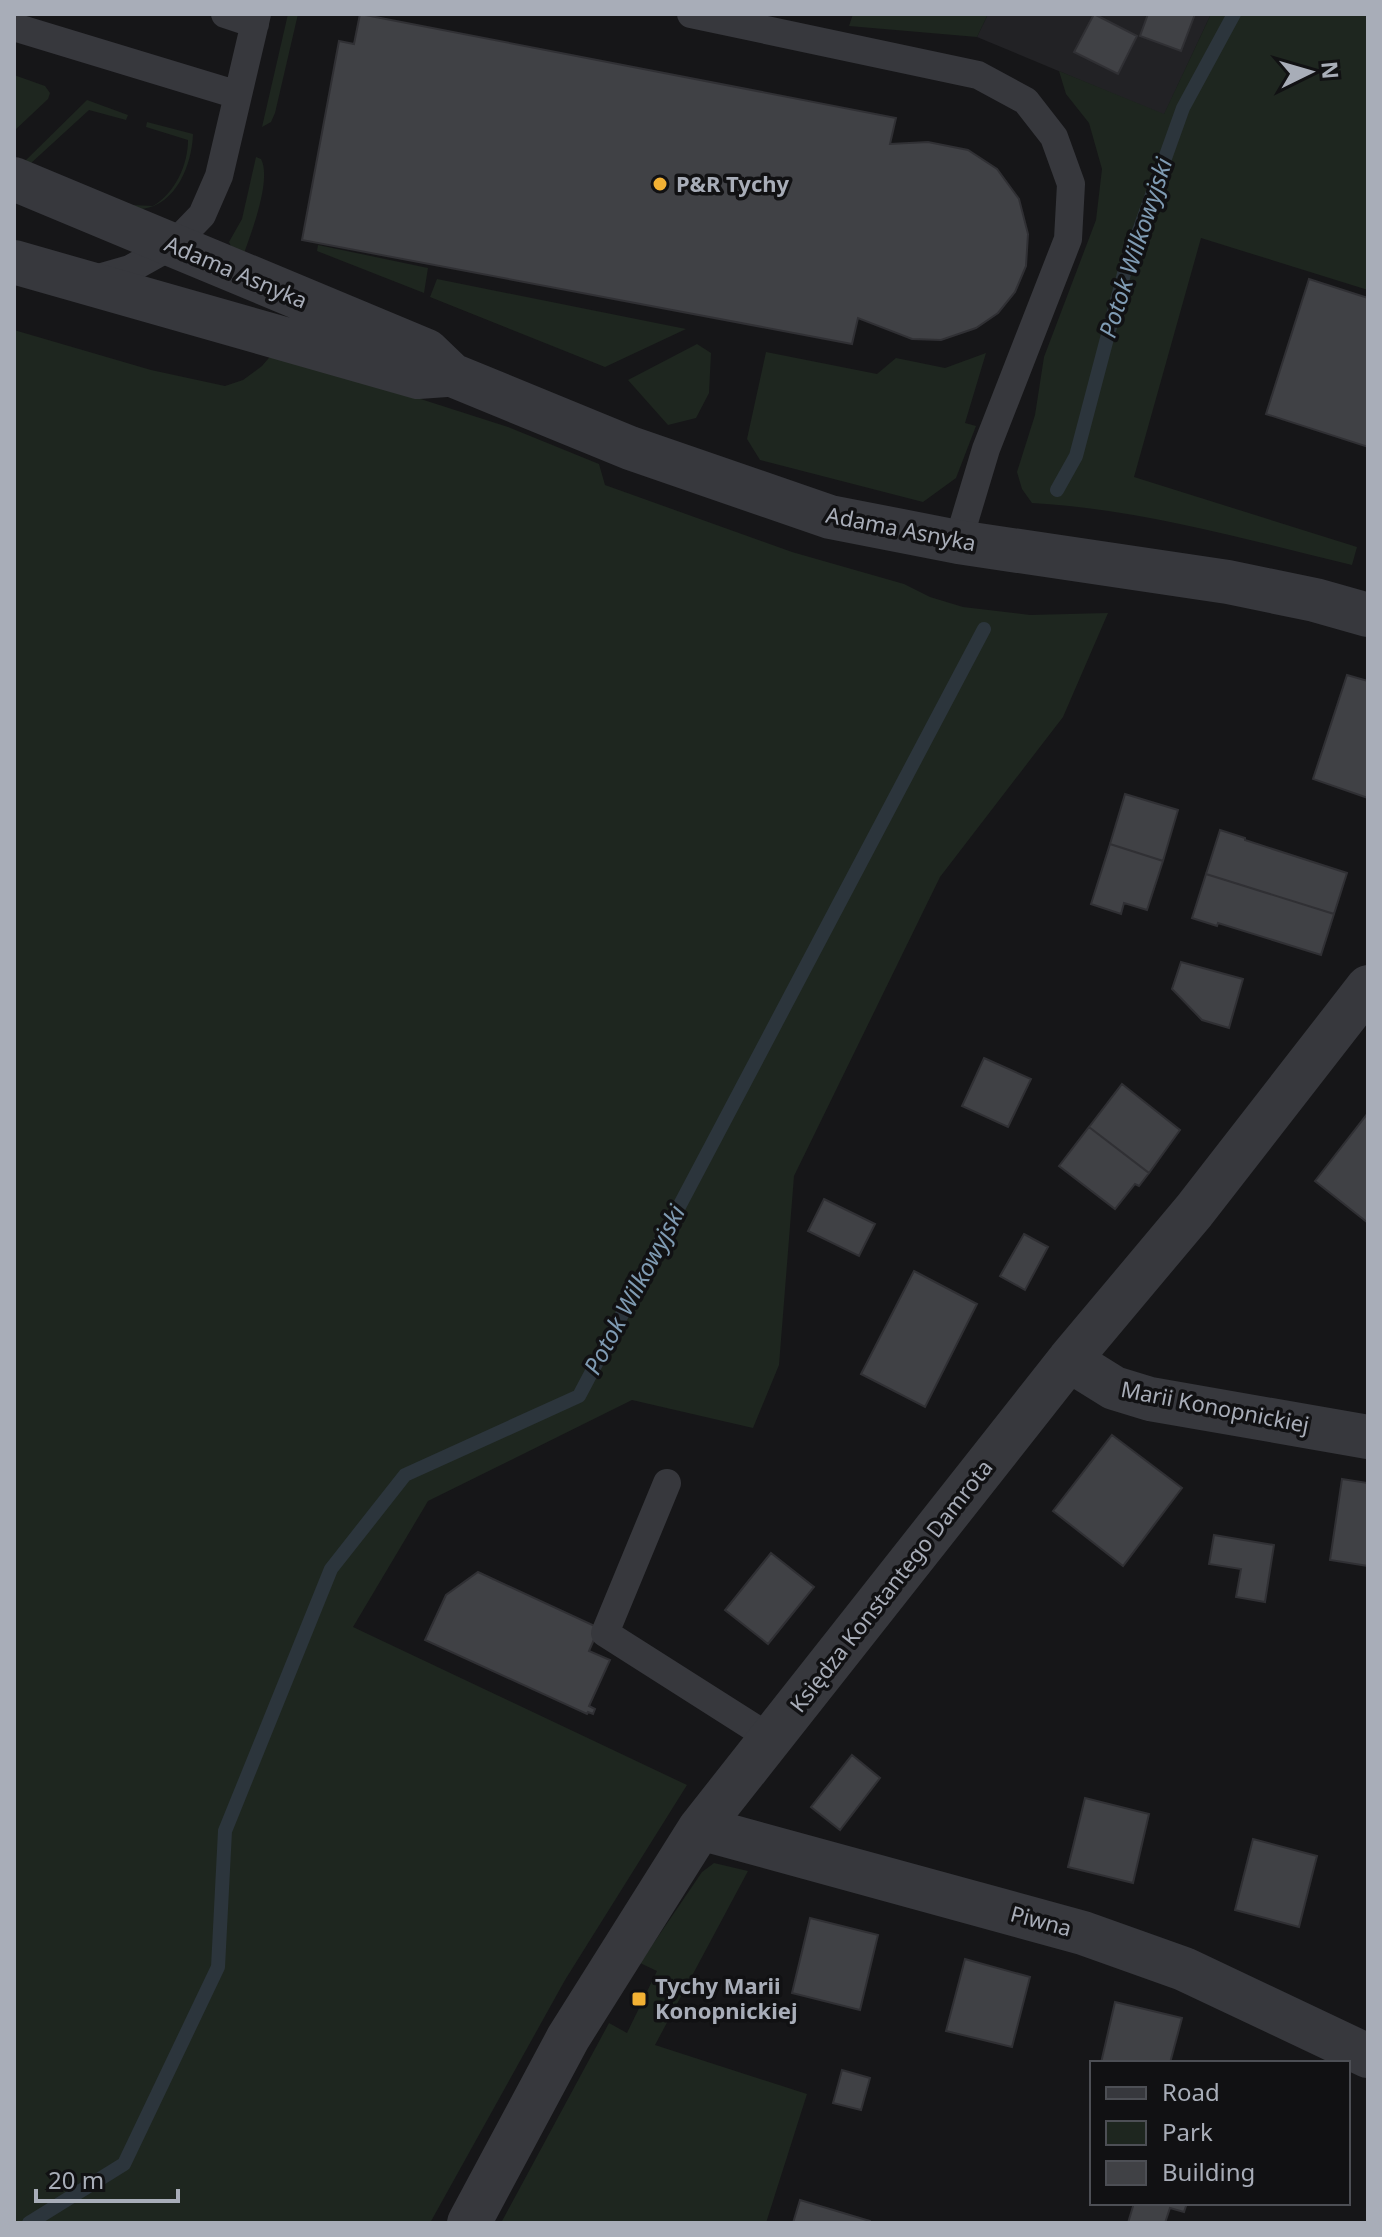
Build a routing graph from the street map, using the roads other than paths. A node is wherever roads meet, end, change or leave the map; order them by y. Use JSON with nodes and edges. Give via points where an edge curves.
{"nodes":[{"id":1,"x":225,"y":14,"type":"edge"},
{"id":2,"x":691,"y":14,"type":"edge"},
{"id":3,"x":256,"y":19,"type":"edge"},
{"id":4,"x":14,"y":27,"type":"edge"},
{"id":5,"x":238,"y":95,"type":"junction"},
{"id":6,"x":14,"y":179,"type":"edge"},
{"id":7,"x":173,"y":245,"type":"junction"},
{"id":8,"x":14,"y":262,"type":"edge"},
{"id":9,"x":86,"y":282,"type":"junction"},
{"id":10,"x":452,"y":375,"type":"junction"},
{"id":11,"x":958,"y":542,"type":"junction"},
{"id":12,"x":1368,"y":615,"type":"edge"},
{"id":13,"x":1368,"y":987,"type":"edge"},
{"id":14,"x":1069,"y":1360,"type":"junction"},
{"id":15,"x":1368,"y":1437,"type":"edge"},
{"id":16,"x":667,"y":1483,"type":"dead end"},
{"id":17,"x":770,"y":1738,"type":"junction"},
{"id":18,"x":700,"y":1828,"type":"junction"},
{"id":19,"x":1368,"y":2056,"type":"edge"},
{"id":20,"x":469,"y":2223,"type":"edge"}],
"edges":[{"from":1,"to":3,"type":"lane"},
{"from":2,"to":11,"type":"lane","via":[[978,75],[1026,101],[1054,137],[1071,184],[1068,239],[986,449]]},
{"from":3,"to":5,"type":"lane"},
{"from":4,"to":5,"type":"lane"},
{"from":5,"to":7,"type":"lane","via":[[219,176],[202,215]]},
{"from":6,"to":7,"type":"street","name":"Adama Asnyka"},
{"from":7,"to":9,"type":"lane","via":[[130,269]]},
{"from":7,"to":10,"type":"street","name":"Adama Asnyka","via":[[427,351]]},
{"from":8,"to":9,"type":"street","name":"Adama Asnyka"},
{"from":9,"to":10,"type":"street","name":"Adama Asnyka","via":[[418,377]]},
{"from":10,"to":11,"type":"street","name":"Adama Asnyka","via":[[630,448],[830,517]]},
{"from":11,"to":12,"type":"street","name":"Adama Asnyka","via":[[1228,582]]},
{"from":13,"to":14,"type":"street","name":"Księdza Konstantego Damrota","via":[[1194,1211]]},
{"from":14,"to":15,"type":"street","name":"Marii Konopnickiej","via":[[1114,1388],[1150,1399]]},
{"from":14,"to":17,"type":"street","name":"Księdza Konstantego Damrota"},
{"from":16,"to":17,"type":"lane","via":[[605,1633]]},
{"from":17,"to":18,"type":"street","name":"Księdza Konstantego Damrota"},
{"from":18,"to":19,"type":"street","name":"Piwna","via":[[1083,1933],[1184,1969]]},
{"from":18,"to":20,"type":"street","name":"Księdza Konstantego Damrota","via":[[568,2038]]}]}
